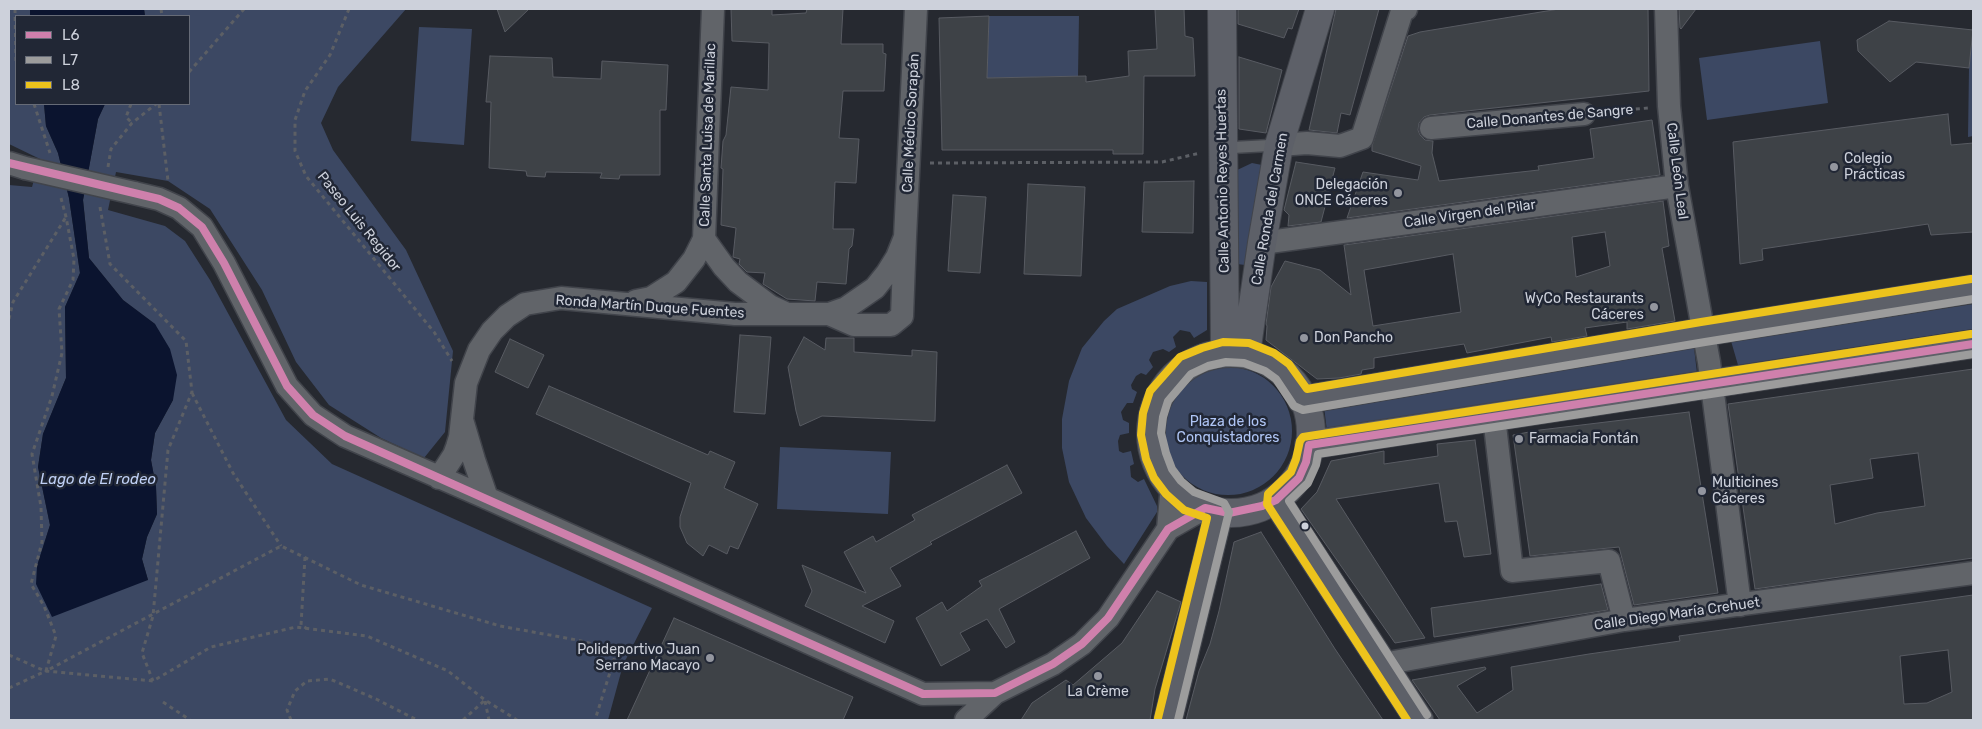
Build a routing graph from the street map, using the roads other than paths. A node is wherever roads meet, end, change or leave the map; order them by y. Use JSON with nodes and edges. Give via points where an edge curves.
{"nodes":[{"id":1,"x":714,"y":9,"type":"edge"},
{"id":2,"x":916,"y":9,"type":"edge"},
{"id":3,"x":1222,"y":9,"type":"edge"},
{"id":4,"x":1320,"y":9,"type":"edge"},
{"id":5,"x":1406,"y":9,"type":"edge"},
{"id":6,"x":1666,"y":9,"type":"edge"},
{"id":7,"x":1584,"y":114,"type":"road end"},
{"id":8,"x":1432,"y":128,"type":"dead end"},
{"id":9,"x":1279,"y":145,"type":"junction"},
{"id":10,"x":1222,"y":148,"type":"junction"},
{"id":11,"x":17,"y":166,"type":"edge"},
{"id":12,"x":1678,"y":186,"type":"junction"},
{"id":13,"x":905,"y":237,"type":"junction"},
{"id":14,"x":704,"y":239,"type":"junction"},
{"id":15,"x":1262,"y":243,"type":"junction"},
{"id":16,"x":1973,"y":289,"type":"edge"},
{"id":17,"x":620,"y":302,"type":"junction"},
{"id":18,"x":787,"y":314,"type":"junction"},
{"id":19,"x":829,"y":314,"type":"junction"},
{"id":20,"x":891,"y":325,"type":"joint"},
{"id":21,"x":1703,"y":332,"type":"junction"},
{"id":22,"x":1973,"y":344,"type":"edge"},
{"id":23,"x":1235,"y":353,"type":"junction"},
{"id":24,"x":1712,"y":384,"type":"junction"},
{"id":25,"x":1302,"y":400,"type":"junction"},
{"id":26,"x":1494,"y":417,"type":"junction"},
{"id":27,"x":462,"y":418,"type":"junction"},
{"id":28,"x":1309,"y":445,"type":"junction"},
{"id":29,"x":439,"y":478,"type":"junction"},
{"id":30,"x":1172,"y":485,"type":"junction"},
{"id":31,"x":488,"y":498,"type":"junction"},
{"id":32,"x":1276,"y":500,"type":"junction"},
{"id":33,"x":1212,"y":510,"type":"junction"},
{"id":34,"x":1168,"y":529,"type":"junction"},
{"id":35,"x":1973,"y":573,"type":"edge"},
{"id":36,"x":1740,"y":605,"type":"junction"},
{"id":37,"x":1624,"y":620,"type":"junction"},
{"id":38,"x":1383,"y":664,"type":"junction"},
{"id":39,"x":995,"y":694,"type":"junction"},
{"id":40,"x":966,"y":720,"type":"edge"},
{"id":41,"x":1168,"y":720,"type":"edge"},
{"id":42,"x":1419,"y":720,"type":"edge"}],
"edges":[{"from":1,"to":14,"type":"street","name":"Calle Santa Luisa de Marillac"},
{"from":2,"to":13,"type":"street","name":"Calle Médico Sorapán"},
{"from":3,"to":10,"type":"main road","name":"Calle Antonio Reyes Huertas"},
{"from":4,"to":9,"type":"main road","name":"Calle Ronda del Carmen"},
{"from":5,"to":9,"type":"street","via":[[1402,11],[1362,138],[1340,146]]},
{"from":6,"to":12,"type":"street","name":"Calle León Leal","via":[[1669,106]]},
{"from":7,"to":8,"type":"street","name":"Calle Donantes de Sangre"},
{"from":9,"to":10,"type":"lane"},
{"from":9,"to":15,"type":"main road","name":"Calle Ronda del Carmen"},
{"from":10,"to":23,"type":"main road","name":"Calle Antonio Reyes Huertas","via":[[1225,275]]},
{"from":11,"to":29,"type":"street","bridge":true,"via":[[160,199],[179,208],[202,227],[287,386],[313,414],[345,436]]},
{"from":12,"to":15,"type":"street","name":"Calle Virgen del Pilar"},
{"from":12,"to":21,"type":"street","name":"Calle León Leal"},
{"from":13,"to":19,"type":"street","name":"Calle Médico Sorapán","via":[[887,273],[875,288],[846,308]]},
{"from":13,"to":20,"type":"street","name":"Calle Médico Sorapán","via":[[902,316]]},
{"from":14,"to":17,"type":"street","name":"Calle Santa Luisa de Marillac","via":[[694,260],[669,288],[651,298]]},
{"from":14,"to":18,"type":"street","name":"Ronda Martín Duque Fuentes","via":[[738,282],[770,306]]},
{"from":15,"to":23,"type":"main road","name":"Calle Ronda del Carmen"},
{"from":16,"to":21,"type":"main road"},
{"from":17,"to":18,"type":"street","name":"Ronda Martín Duque Fuentes","via":[[735,314]]},
{"from":17,"to":27,"type":"street","name":"Ronda Martín Duque Fuentes","via":[[561,298],[525,304],[507,316],[479,350],[466,382]]},
{"from":18,"to":19,"type":"street","name":"Ronda Martín Duque Fuentes"},
{"from":19,"to":20,"type":"street","name":"Ronda Martín Duque Fuentes","via":[[854,325]]},
{"from":21,"to":24,"type":"street","name":"Calle León Leal"},
{"from":21,"to":25,"type":"main road"},
{"from":22,"to":24,"type":"main road"},
{"from":23,"to":25,"type":"main road","via":[[1270,362],[1283,372]]},
{"from":23,"to":30,"type":"main road","via":[[1205,357],[1185,366],[1159,396],[1151,434],[1163,474]]},
{"from":24,"to":26,"type":"main road"},
{"from":24,"to":36,"type":"street","name":"Calle León Leal"},
{"from":25,"to":28,"type":"main road","via":[[1310,432]]},
{"from":26,"to":28,"type":"main road"},
{"from":26,"to":37,"type":"street","via":[[1512,571],[1609,561]]},
{"from":27,"to":29,"type":"street","via":[[454,455]]},
{"from":27,"to":31,"type":"street","name":"Ronda Martín Duque Fuentes"},
{"from":28,"to":32,"type":"main road","via":[[1299,478]]},
{"from":29,"to":31,"type":"street"},
{"from":30,"to":33,"type":"main road","via":[[1189,501]]},
{"from":30,"to":34,"type":"street"},
{"from":31,"to":39,"type":"street","via":[[923,694]]},
{"from":32,"to":33,"type":"main road","via":[[1229,513]]},
{"from":32,"to":38,"type":"main road"},
{"from":33,"to":34,"type":"street"},
{"from":33,"to":41,"type":"main road"},
{"from":34,"to":39,"type":"street","via":[[1108,618],[1082,644],[1053,664]]},
{"from":35,"to":36,"type":"street","name":"Calle Diego María Crehuet"},
{"from":36,"to":37,"type":"street","name":"Calle Diego María Crehuet"},
{"from":37,"to":38,"type":"street","name":"Calle Diego María Crehuet"},
{"from":38,"to":42,"type":"main road"},
{"from":39,"to":40,"type":"street"}]}
